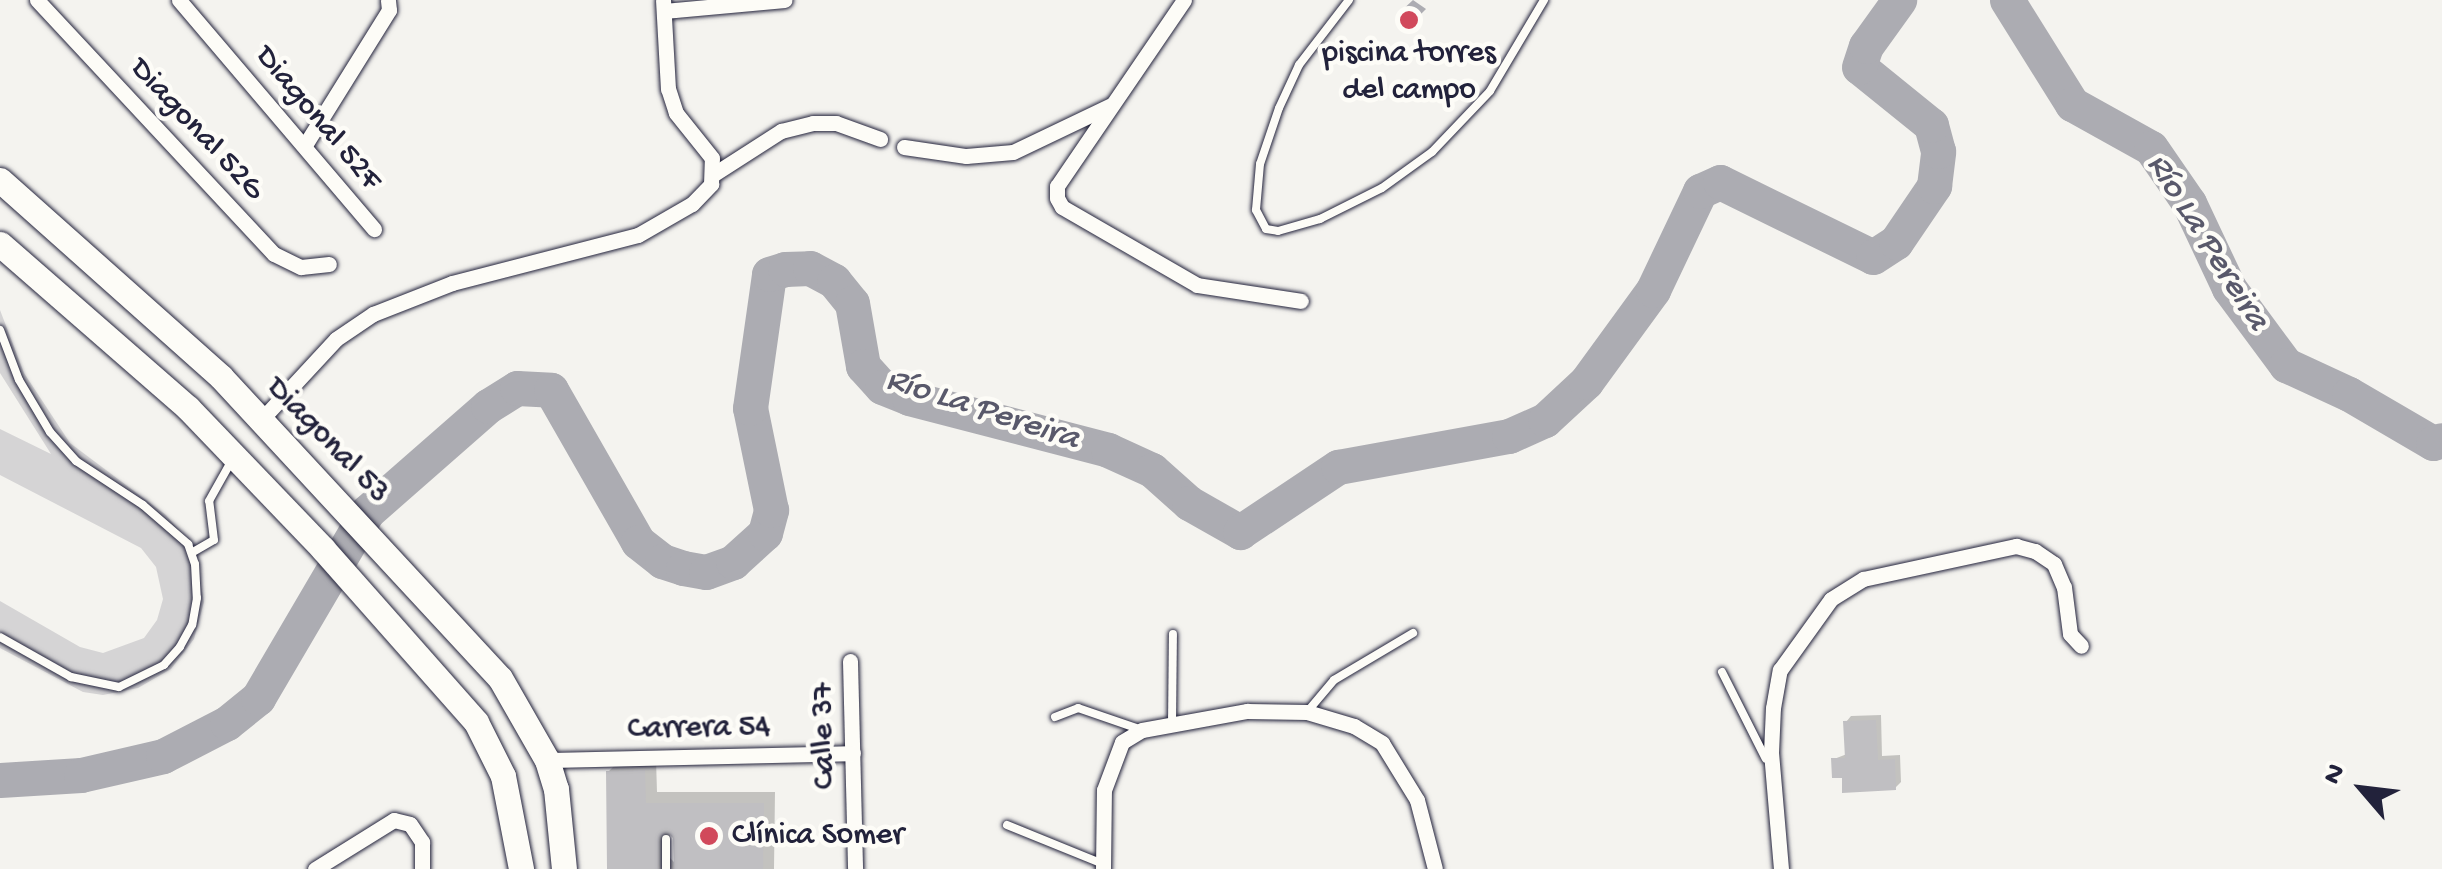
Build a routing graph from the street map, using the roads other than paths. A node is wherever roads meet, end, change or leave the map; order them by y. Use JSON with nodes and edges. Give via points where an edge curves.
{"nodes":[{"id":1,"x":37,"y":0,"type":"edge"},
{"id":2,"x":179,"y":0,"type":"edge"},
{"id":3,"x":388,"y":0,"type":"edge"},
{"id":4,"x":784,"y":0,"type":"edge"},
{"id":5,"x":1184,"y":0,"type":"edge"},
{"id":6,"x":1349,"y":0,"type":"edge"},
{"id":7,"x":1544,"y":0,"type":"edge"},
{"id":8,"x":664,"y":6,"type":"edge"},
{"id":9,"x":1114,"y":103,"type":"junction"},
{"id":10,"x":880,"y":138,"type":"dead end"},
{"id":11,"x":305,"y":145,"type":"junction"},
{"id":12,"x":904,"y":147,"type":"dead end"},
{"id":13,"x":714,"y":174,"type":"junction"},
{"id":14,"x":0,"y":180,"type":"edge"},
{"id":15,"x":374,"y":229,"type":"dead end"},
{"id":16,"x":0,"y":244,"type":"edge"},
{"id":17,"x":329,"y":264,"type":"dead end"},
{"id":18,"x":1302,"y":301,"type":"dead end"},
{"id":19,"x":0,"y":330,"type":"edge"},
{"id":20,"x":261,"y":420,"type":"junction"},
{"id":21,"x":236,"y":457,"type":"junction"},
{"id":22,"x":193,"y":552,"type":"junction"},
{"id":23,"x":1412,"y":633,"type":"dead end"},
{"id":24,"x":1172,"y":634,"type":"dead end"},
{"id":25,"x":0,"y":638,"type":"edge"},
{"id":26,"x":2081,"y":646,"type":"dead end"},
{"id":27,"x":850,"y":661,"type":"dead end"},
{"id":28,"x":1722,"y":672,"type":"dead end"},
{"id":29,"x":1307,"y":712,"type":"junction"},
{"id":30,"x":1055,"y":717,"type":"dead end"},
{"id":31,"x":1172,"y":724,"type":"junction"},
{"id":32,"x":1142,"y":730,"type":"junction"},
{"id":33,"x":853,"y":753,"type":"junction"},
{"id":34,"x":547,"y":760,"type":"junction"},
{"id":35,"x":1773,"y":772,"type":"junction"},
{"id":36,"x":1007,"y":825,"type":"dead end"},
{"id":37,"x":666,"y":839,"type":"dead end"},
{"id":38,"x":520,"y":862,"type":"edge"},
{"id":39,"x":1103,"y":867,"type":"edge"},
{"id":40,"x":316,"y":869,"type":"edge"},
{"id":41,"x":422,"y":869,"type":"edge"},
{"id":42,"x":564,"y":869,"type":"edge"},
{"id":43,"x":666,"y":869,"type":"edge"},
{"id":44,"x":855,"y":869,"type":"edge"},
{"id":45,"x":1436,"y":869,"type":"edge"},
{"id":46,"x":1780,"y":869,"type":"edge"}],
"edges":[{"from":1,"to":17,"type":"street","name":"Diagonal 52G","via":[[274,254],[301,267]]},
{"from":2,"to":11,"type":"street","name":"Diagonal 52F"},
{"from":3,"to":11,"type":"street","via":[[389,10]]},
{"from":4,"to":8,"type":"street"},
{"from":5,"to":9,"type":"street"},
{"from":6,"to":7,"type":"lane","via":[[1299,66],[1279,108],[1260,164],[1256,210],[1266,229],[1278,232],[1320,218],[1382,188],[1432,152],[1490,91]]},
{"from":8,"to":13,"type":"street","via":[[668,89],[676,113],[712,158]]},
{"from":9,"to":12,"type":"street","via":[[1012,152],[966,156]]},
{"from":9,"to":18,"type":"street","via":[[1057,186],[1062,207],[1197,285]]},
{"from":10,"to":13,"type":"street","via":[[813,122],[781,131]]},
{"from":11,"to":15,"type":"street","name":"Diagonal 52F"},
{"from":13,"to":20,"type":"street","via":[[692,204],[638,235],[452,284],[373,314],[336,339]]},
{"from":14,"to":20,"type":"main road","name":"Diagonal 53"},
{"from":16,"to":21,"type":"main road"},
{"from":19,"to":22,"type":"lane","via":[[18,380],[76,462],[143,506]]},
{"from":20,"to":34,"type":"main road","name":"Diagonal 53","via":[[500,678]]},
{"from":21,"to":22,"type":"lane","via":[[209,501],[214,540]]},
{"from":21,"to":38,"type":"main road","via":[[476,722],[503,776]]},
{"from":22,"to":25,"type":"lane","via":[[192,625],[164,664],[136,681],[94,685]]},
{"from":23,"to":29,"type":"lane","via":[[1334,680]]},
{"from":24,"to":31,"type":"lane"},
{"from":26,"to":35,"type":"street","via":[[2070,634],[2054,564],[2035,551],[1998,547],[1862,579],[1831,599],[1780,670]]},
{"from":27,"to":33,"type":"street","name":"Calle 37"},
{"from":28,"to":35,"type":"lane"},
{"from":29,"to":31,"type":"street","via":[[1247,711]]},
{"from":29,"to":45,"type":"street","via":[[1354,726],[1382,743],[1418,800]]},
{"from":30,"to":32,"type":"lane","via":[[1078,708]]},
{"from":31,"to":32,"type":"street"},
{"from":32,"to":39,"type":"street","via":[[1122,742],[1109,771]]},
{"from":33,"to":34,"type":"street","name":"Carrera 54"},
{"from":33,"to":44,"type":"street","name":"Calle 37"},
{"from":34,"to":42,"type":"main road","name":"Diagonal 53"},
{"from":35,"to":46,"type":"street"},
{"from":36,"to":39,"type":"lane"},
{"from":37,"to":43,"type":"lane"},
{"from":40,"to":41,"type":"street","via":[[394,820],[410,824],[422,842]]}]}
